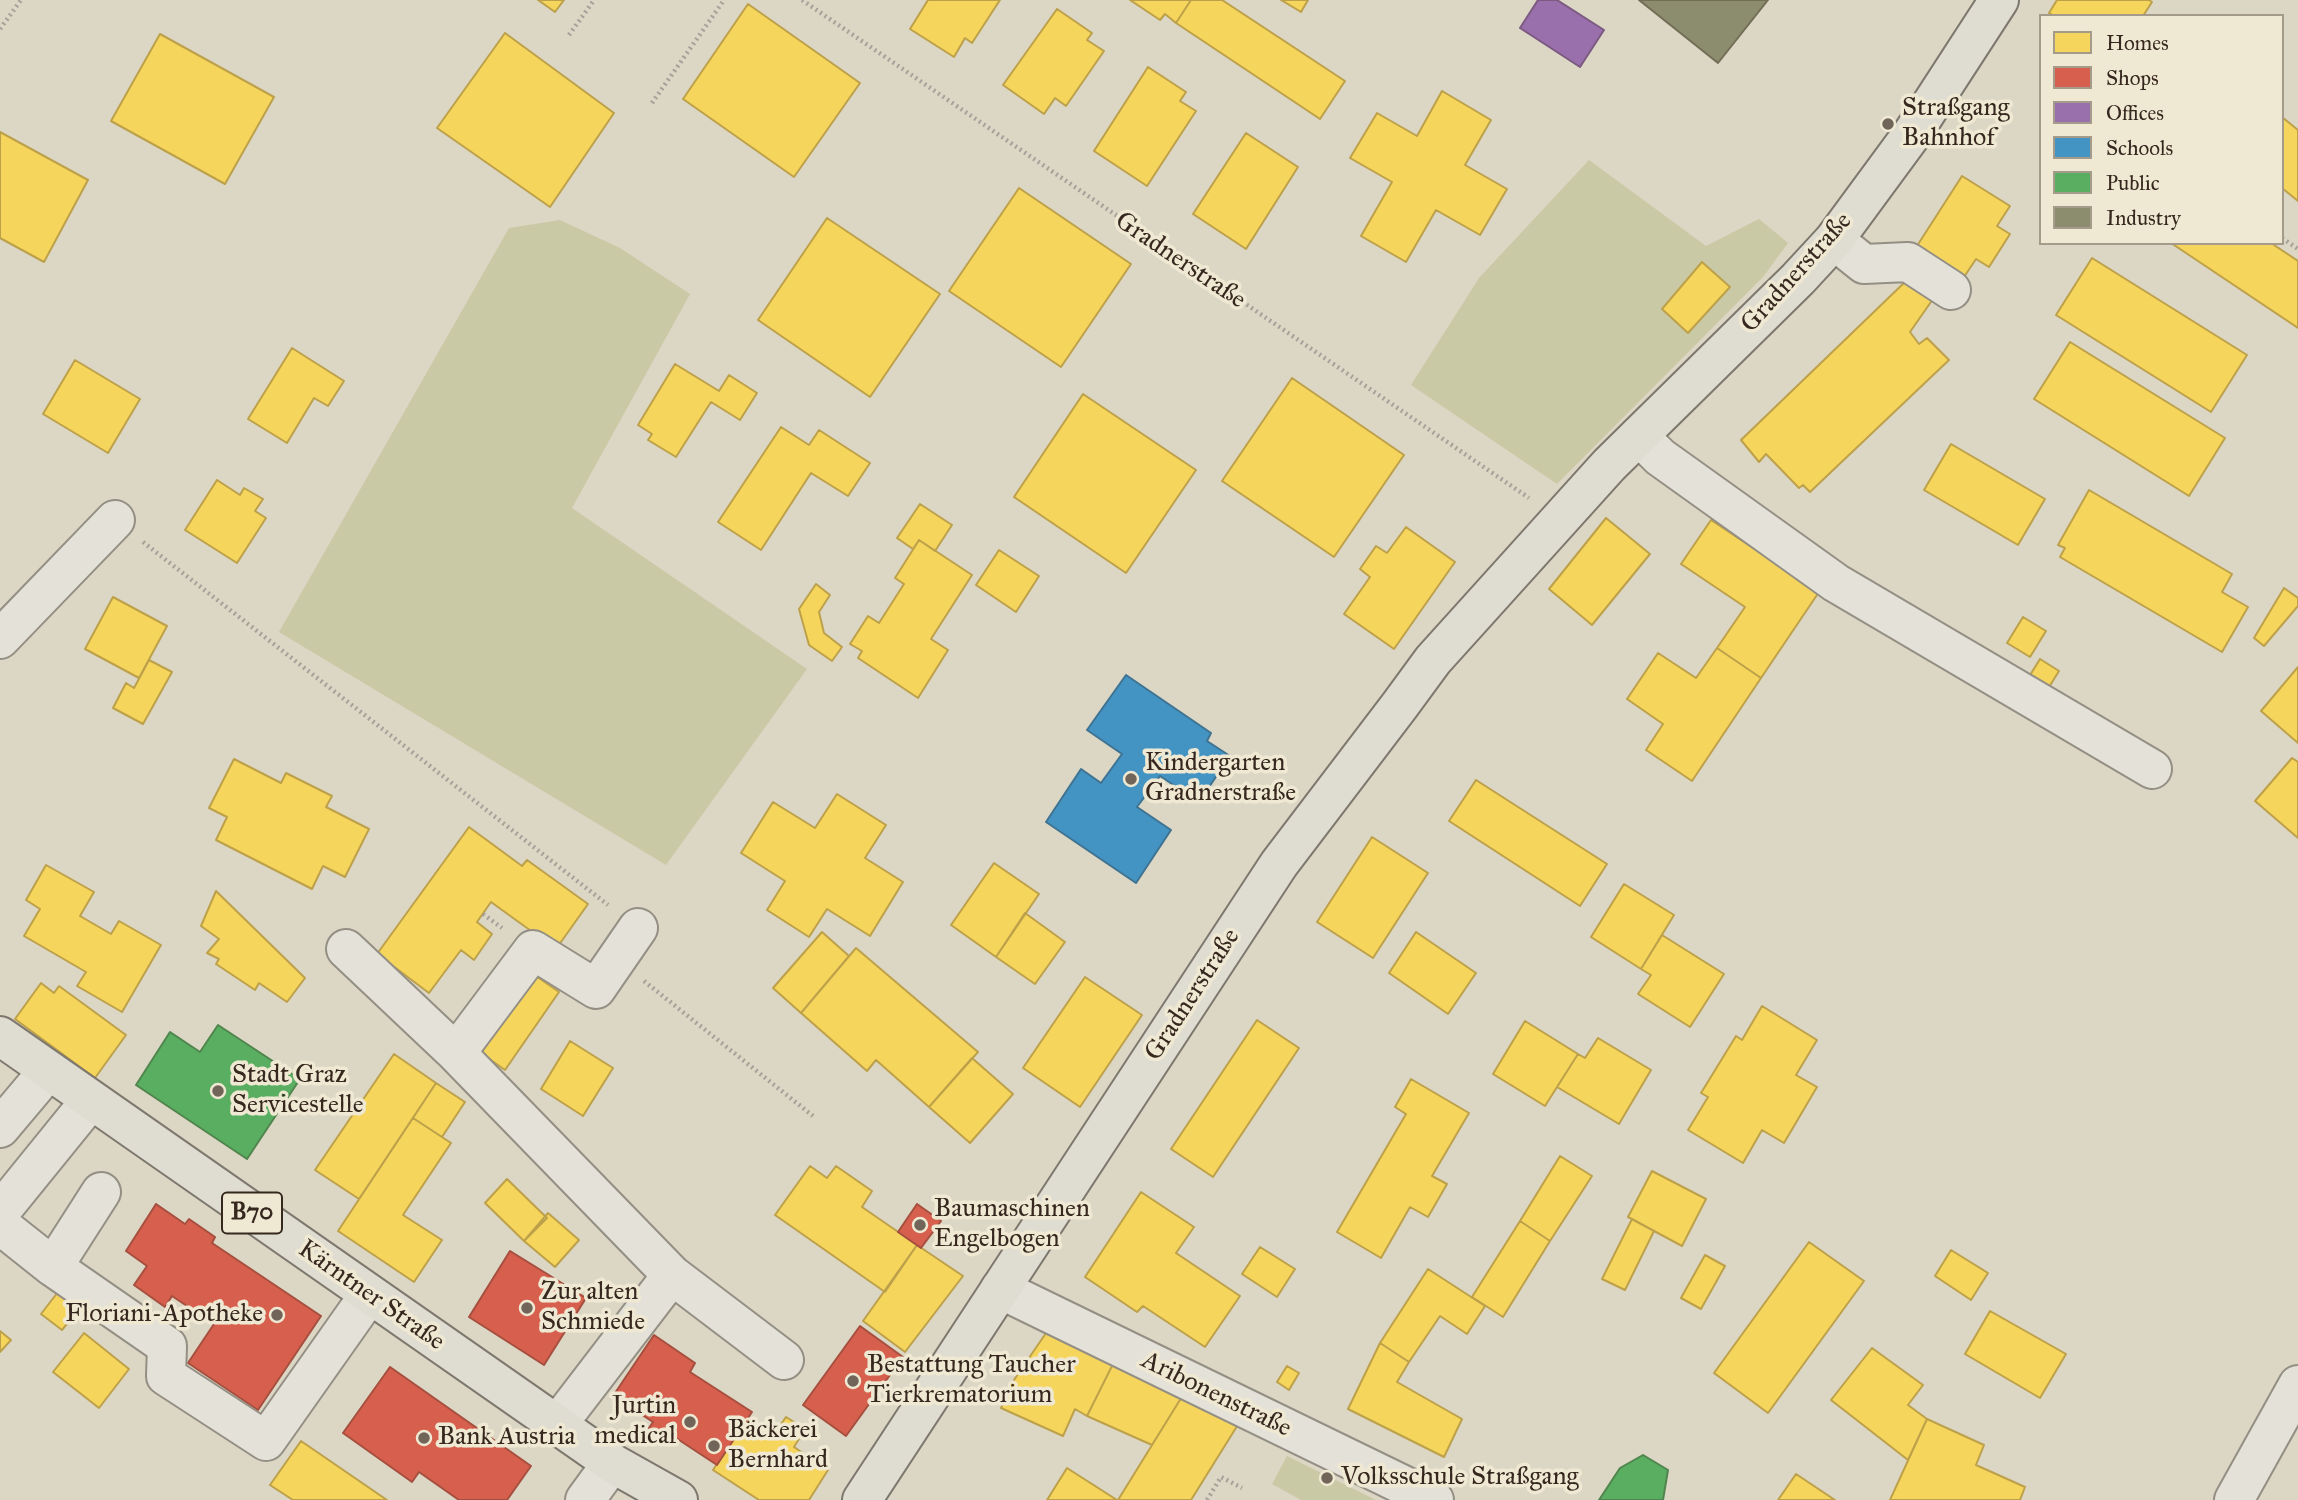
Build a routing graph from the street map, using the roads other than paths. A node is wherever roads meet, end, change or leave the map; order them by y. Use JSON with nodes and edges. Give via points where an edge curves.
{"nodes":[{"id":1,"x":1999,"y":0,"type":"edge"},
{"id":2,"x":1834,"y":240,"type":"junction"},
{"id":3,"x":1951,"y":290,"type":"dead end"},
{"id":4,"x":1639,"y":436,"type":"junction"},
{"id":5,"x":115,"y":520,"type":"road end"},
{"id":6,"x":0,"y":639,"type":"edge"},
{"id":7,"x":2152,"y":769,"type":"dead end"},
{"id":8,"x":638,"y":928,"type":"road end"},
{"id":9,"x":346,"y":949,"type":"dead end"},
{"id":10,"x":0,"y":1036,"type":"edge"},
{"id":11,"x":456,"y":1053,"type":"junction"},
{"id":12,"x":48,"y":1071,"type":"junction"},
{"id":13,"x":90,"y":1101,"type":"junction"},
{"id":14,"x":0,"y":1129,"type":"edge"},
{"id":15,"x":101,"y":1192,"type":"dead end"},
{"id":16,"x":0,"y":1212,"type":"edge"},
{"id":17,"x":0,"y":1225,"type":"edge"},
{"id":18,"x":53,"y":1267,"type":"junction"},
{"id":19,"x":672,"y":1275,"type":"junction"},
{"id":20,"x":1000,"y":1289,"type":"junction"},
{"id":21,"x":369,"y":1295,"type":"junction"},
{"id":22,"x":784,"y":1360,"type":"dead end"},
{"id":23,"x":2298,"y":1385,"type":"edge"},
{"id":24,"x":557,"y":1425,"type":"junction"},
{"id":25,"x":612,"y":1462,"type":"junction"},
{"id":26,"x":585,"y":1500,"type":"edge"},
{"id":27,"x":678,"y":1500,"type":"edge"},
{"id":28,"x":862,"y":1500,"type":"edge"},
{"id":29,"x":1434,"y":1500,"type":"edge"},
{"id":30,"x":2234,"y":1500,"type":"edge"}],
"edges":[{"from":1,"to":2,"type":"main road","name":"Gradnerstraße","via":[[1912,134]]},
{"from":2,"to":3,"type":"street","via":[[1864,264],[1908,262]]},
{"from":2,"to":4,"type":"main road","name":"Gradnerstraße"},
{"from":4,"to":7,"type":"street","via":[[1660,457],[1836,583]]},
{"from":4,"to":20,"type":"main road","name":"Gradnerstraße","via":[[1433,660],[1279,864]]},
{"from":5,"to":6,"type":"street"},
{"from":8,"to":11,"type":"street","via":[[596,989],[533,950]]},
{"from":9,"to":11,"type":"street"},
{"from":10,"to":12,"type":"main road","name":"Kärntner Straße","number":"B70"},
{"from":11,"to":19,"type":"street"},
{"from":12,"to":13,"type":"main road","name":"Kärntner Straße","number":"B70"},
{"from":12,"to":14,"type":"street"},
{"from":13,"to":16,"type":"street"},
{"from":13,"to":21,"type":"main road","name":"Kärntner Straße","number":"B70"},
{"from":15,"to":18,"type":"street"},
{"from":17,"to":18,"type":"street"},
{"from":18,"to":21,"type":"street","via":[[167,1346],[166,1376],[265,1441]]},
{"from":19,"to":22,"type":"street"},
{"from":19,"to":24,"type":"street"},
{"from":20,"to":28,"type":"main road","name":"Gradnerstraße"},
{"from":20,"to":29,"type":"street","name":"Aribonenstraße"},
{"from":21,"to":24,"type":"main road","name":"Kärntner Straße","number":"B70"},
{"from":23,"to":30,"type":"street"},
{"from":24,"to":25,"type":"main road","name":"Kärntner Straße","number":"B70"},
{"from":25,"to":26,"type":"street"},
{"from":25,"to":27,"type":"main road","name":"Kärntner Straße","number":"B70"}]}
